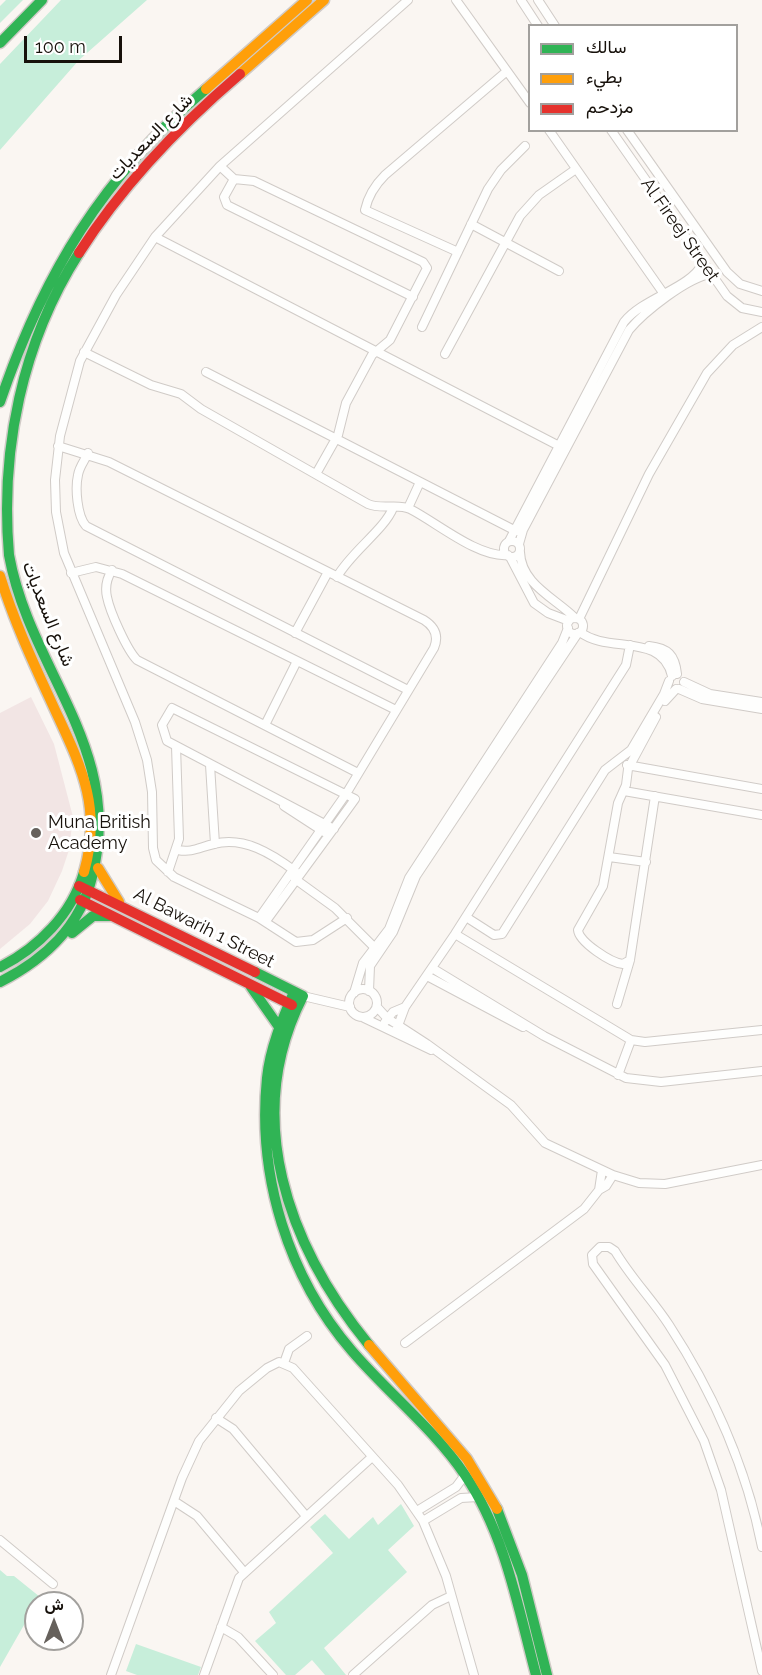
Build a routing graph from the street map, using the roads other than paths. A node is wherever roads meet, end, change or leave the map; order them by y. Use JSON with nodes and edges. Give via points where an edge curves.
{"nodes":[{"id":1,"x":42,"y":0,"type":"edge"},
{"id":2,"x":306,"y":0,"type":"edge"},
{"id":3,"x":324,"y":0,"type":"edge"},
{"id":4,"x":408,"y":0,"type":"edge"},
{"id":5,"x":456,"y":0,"type":"edge"},
{"id":6,"x":521,"y":0,"type":"edge"},
{"id":7,"x":538,"y":0,"type":"edge"},
{"id":8,"x":537,"y":24,"type":"edge"},
{"id":9,"x":554,"y":24,"type":"edge"},
{"id":10,"x":0,"y":43,"type":"edge"},
{"id":11,"x":507,"y":71,"type":"junction"},
{"id":12,"x":528,"y":100,"type":"edge"},
{"id":13,"x":550,"y":132,"type":"edge"},
{"id":14,"x":612,"y":132,"type":"edge"},
{"id":15,"x":628,"y":132,"type":"edge"},
{"id":16,"x":525,"y":146,"type":"dead end"},
{"id":17,"x":220,"y":166,"type":"junction"},
{"id":18,"x":576,"y":169,"type":"junction"},
{"id":19,"x":234,"y":179,"type":"junction"},
{"id":20,"x":471,"y":224,"type":"junction"},
{"id":21,"x":155,"y":237,"type":"junction"},
{"id":22,"x":505,"y":242,"type":"junction"},
{"id":23,"x":458,"y":252,"type":"junction"},
{"id":24,"x":703,"y":263,"type":"junction"},
{"id":25,"x":559,"y":272,"type":"dead end"},
{"id":26,"x":711,"y":274,"type":"junction"},
{"id":27,"x":762,"y":291,"type":"edge"},
{"id":28,"x":665,"y":295,"type":"junction"},
{"id":29,"x":413,"y":297,"type":"junction"},
{"id":30,"x":762,"y":312,"type":"edge"},
{"id":31,"x":422,"y":327,"type":"dead end"},
{"id":32,"x":762,"y":327,"type":"edge"},
{"id":33,"x":376,"y":351,"type":"junction"},
{"id":34,"x":84,"y":352,"type":"junction"},
{"id":35,"x":445,"y":354,"type":"dead end"},
{"id":36,"x":206,"y":372,"type":"dead end"},
{"id":37,"x":0,"y":402,"type":"edge"},
{"id":38,"x":336,"y":438,"type":"junction"},
{"id":39,"x":58,"y":446,"type":"junction"},
{"id":40,"x":562,"y":447,"type":"junction"},
{"id":41,"x":88,"y":453,"type":"junction"},
{"id":42,"x":316,"y":474,"type":"junction"},
{"id":43,"x":546,"y":477,"type":"junction"},
{"id":44,"x":420,"y":482,"type":"junction"},
{"id":45,"x":380,"y":508,"type":"junction"},
{"id":46,"x":393,"y":508,"type":"junction"},
{"id":47,"x":408,"y":508,"type":"junction"},
{"id":48,"x":380,"y":525,"type":"junction"},
{"id":49,"x":516,"y":531,"type":"junction"},
{"id":50,"x":509,"y":541,"type":"junction"},
{"id":51,"x":520,"y":548,"type":"junction"},
{"id":52,"x":509,"y":556,"type":"junction"},
{"id":53,"x":112,"y":570,"type":"junction"},
{"id":54,"x":328,"y":572,"type":"junction"},
{"id":55,"x":71,"y":573,"type":"junction"},
{"id":56,"x":0,"y":576,"type":"edge"},
{"id":57,"x":337,"y":577,"type":"junction"},
{"id":58,"x":573,"y":622,"type":"junction"},
{"id":59,"x":295,"y":633,"type":"junction"},
{"id":60,"x":579,"y":633,"type":"junction"},
{"id":61,"x":630,"y":645,"type":"junction"},
{"id":62,"x":297,"y":661,"type":"junction"},
{"id":63,"x":673,"y":677,"type":"junction"},
{"id":64,"x":680,"y":687,"type":"junction"},
{"id":65,"x":408,"y":690,"type":"junction"},
{"id":66,"x":762,"y":702,"type":"edge"},
{"id":67,"x":762,"y":709,"type":"edge"},
{"id":68,"x":396,"y":710,"type":"junction"},
{"id":69,"x":265,"y":725,"type":"junction"},
{"id":70,"x":176,"y":746,"type":"junction"},
{"id":71,"x":492,"y":756,"type":"junction"},
{"id":72,"x":617,"y":761,"type":"junction"},
{"id":73,"x":210,"y":765,"type":"junction"},
{"id":74,"x":629,"y":766,"type":"junction"},
{"id":75,"x":358,"y":773,"type":"junction"},
{"id":76,"x":762,"y":789,"type":"edge"},
{"id":77,"x":624,"y":791,"type":"junction"},
{"id":78,"x":346,"y":794,"type":"junction"},
{"id":79,"x":656,"y":796,"type":"junction"},
{"id":80,"x":762,"y":815,"type":"edge"},
{"id":81,"x":323,"y":827,"type":"junction"},
{"id":82,"x":332,"y":832,"type":"junction"},
{"id":83,"x":215,"y":844,"type":"junction"},
{"id":84,"x":178,"y":850,"type":"junction"},
{"id":85,"x":609,"y":857,"type":"junction"},
{"id":86,"x":646,"y":862,"type":"junction"},
{"id":87,"x":98,"y":868,"type":"junction"},
{"id":88,"x":168,"y":873,"type":"junction"},
{"id":89,"x":295,"y":874,"type":"junction"},
{"id":90,"x":85,"y":888,"type":"junction"},
{"id":91,"x":80,"y":900,"type":"junction"},
{"id":92,"x":123,"y":906,"type":"junction"},
{"id":93,"x":466,"y":917,"type":"junction"},
{"id":94,"x":115,"y":918,"type":"junction"},
{"id":95,"x":347,"y":918,"type":"junction"},
{"id":96,"x":262,"y":920,"type":"junction"},
{"id":97,"x":455,"y":934,"type":"junction"},
{"id":98,"x":377,"y":949,"type":"junction"},
{"id":99,"x":630,"y":960,"type":"junction"},
{"id":100,"x":0,"y":967,"type":"edge"},
{"id":101,"x":24,"y":969,"type":"junction"},
{"id":102,"x":429,"y":972,"type":"junction"},
{"id":103,"x":0,"y":982,"type":"edge"},
{"id":104,"x":247,"y":982,"type":"junction"},
{"id":105,"x":369,"y":991,"type":"junction"},
{"id":106,"x":354,"y":993,"type":"junction"},
{"id":107,"x":298,"y":994,"type":"junction"},
{"id":108,"x":617,"y":1004,"type":"dead end"},
{"id":109,"x":292,"y":1005,"type":"junction"},
{"id":110,"x":350,"y":1007,"type":"junction"},
{"id":111,"x":377,"y":1007,"type":"junction"},
{"id":112,"x":405,"y":1007,"type":"junction"},
{"id":113,"x":361,"y":1017,"type":"junction"},
{"id":114,"x":385,"y":1022,"type":"junction"},
{"id":115,"x":279,"y":1027,"type":"junction"},
{"id":116,"x":397,"y":1028,"type":"junction"},
{"id":117,"x":762,"y":1030,"type":"edge"},
{"id":118,"x":631,"y":1040,"type":"junction"},
{"id":119,"x":762,"y":1071,"type":"edge"},
{"id":120,"x":618,"y":1075,"type":"junction"},
{"id":121,"x":762,"y":1165,"type":"edge"},
{"id":122,"x":602,"y":1170,"type":"junction"},
{"id":123,"x":613,"y":1175,"type":"junction"},
{"id":124,"x":599,"y":1190,"type":"junction"},
{"id":125,"x":314,"y":1268,"type":"junction"},
{"id":126,"x":302,"y":1275,"type":"junction"},
{"id":127,"x":307,"y":1336,"type":"dead end"},
{"id":128,"x":405,"y":1343,"type":"dead end"},
{"id":129,"x":284,"y":1363,"type":"junction"},
{"id":130,"x":216,"y":1418,"type":"junction"},
{"id":131,"x":372,"y":1457,"type":"junction"},
{"id":132,"x":465,"y":1475,"type":"junction"},
{"id":133,"x":478,"y":1497,"type":"junction"},
{"id":134,"x":439,"y":1498,"type":"junction"},
{"id":135,"x":174,"y":1501,"type":"junction"},
{"id":136,"x":445,"y":1508,"type":"junction"},
{"id":137,"x":417,"y":1511,"type":"junction"},
{"id":138,"x":306,"y":1516,"type":"junction"},
{"id":139,"x":423,"y":1521,"type":"junction"},
{"id":140,"x":0,"y":1540,"type":"edge"},
{"id":141,"x":762,"y":1547,"type":"edge"},
{"id":142,"x":244,"y":1572,"type":"junction"},
{"id":143,"x":53,"y":1584,"type":"dead end"},
{"id":144,"x":451,"y":1596,"type":"junction"},
{"id":145,"x":221,"y":1627,"type":"junction"},
{"id":146,"x":762,"y":1671,"type":"edge"},
{"id":147,"x":111,"y":1675,"type":"edge"},
{"id":148,"x":204,"y":1675,"type":"edge"},
{"id":149,"x":273,"y":1675,"type":"edge"},
{"id":150,"x":353,"y":1675,"type":"edge"},
{"id":151,"x":474,"y":1675,"type":"edge"},
{"id":152,"x":536,"y":1675,"type":"edge"},
{"id":153,"x":547,"y":1675,"type":"edge"}],
"edges":[{"from":1,"to":10,"type":"main road"},
{"from":2,"to":37,"type":"main road","name":"شارع السعديات","via":[[162,128],[105,191],[52,272]]},
{"from":3,"to":87,"type":"main road","name":"شارع السعديات","via":[[173,135],[120,192],[68,270],[36,339],[13,405],[1,479],[4,540],[19,593],[98,780],[103,817]]},
{"from":4,"to":17,"type":"street"},
{"from":5,"to":11,"type":"street"},
{"from":6,"to":8,"type":"street"},
{"from":7,"to":9,"type":"street"},
{"from":11,"to":12,"type":"street"},
{"from":11,"to":23,"type":"street","via":[[385,175],[365,210]]},
{"from":13,"to":18,"type":"street"},
{"from":14,"to":24,"type":"street","name":"Al Fireej Street"},
{"from":15,"to":27,"type":"street","name":"Al Fireej Street","via":[[727,272],[740,284]]},
{"from":16,"to":20,"type":"street","via":[[494,179]]},
{"from":17,"to":19,"type":"street"},
{"from":17,"to":21,"type":"street"},
{"from":18,"to":22,"type":"street","via":[[532,201]]},
{"from":18,"to":28,"type":"street"},
{"from":19,"to":29,"type":"street","via":[[224,197],[227,205]]},
{"from":19,"to":29,"type":"street","via":[[254,181],[423,262],[426,272]]},
{"from":20,"to":22,"type":"street"},
{"from":20,"to":23,"type":"street"},
{"from":21,"to":33,"type":"street"},
{"from":21,"to":34,"type":"street"},
{"from":22,"to":25,"type":"street"},
{"from":22,"to":35,"type":"street"},
{"from":23,"to":31,"type":"street"},
{"from":24,"to":26,"type":"street","name":"Al Fireej Street"},
{"from":24,"to":28,"type":"street","via":[[692,277]]},
{"from":26,"to":28,"type":"street"},
{"from":26,"to":30,"type":"street","name":"Al Fireej Street","via":[[734,303],[751,312]]},
{"from":28,"to":40,"type":"street","via":[[616,343]]},
{"from":29,"to":33,"type":"street","via":[[390,340]]},
{"from":32,"to":58,"type":"street","via":[[733,345],[707,373],[649,474]]},
{"from":33,"to":38,"type":"street","via":[[346,403]]},
{"from":33,"to":40,"type":"street"},
{"from":34,"to":39,"type":"street"},
{"from":34,"to":42,"type":"street","via":[[181,394]]},
{"from":36,"to":38,"type":"street"},
{"from":38,"to":42,"type":"street"},
{"from":38,"to":44,"type":"street"},
{"from":39,"to":41,"type":"street"},
{"from":39,"to":55,"type":"street","via":[[56,512]]},
{"from":40,"to":43,"type":"street"},
{"from":41,"to":54,"type":"street"},
{"from":41,"to":59,"type":"street","via":[[77,481],[81,518],[86,526]]},
{"from":42,"to":45,"type":"street"},
{"from":43,"to":49,"type":"street"},
{"from":43,"to":51,"type":"street","via":[[523,530]]},
{"from":44,"to":47,"type":"street"},
{"from":44,"to":49,"type":"street"},
{"from":45,"to":46,"type":"street"},
{"from":45,"to":48,"type":"street"},
{"from":46,"to":47,"type":"street"},
{"from":46,"to":48,"type":"street"},
{"from":47,"to":52,"type":"street","via":[[489,553]]},
{"from":48,"to":57,"type":"street"},
{"from":49,"to":50,"type":"street"},
{"from":50,"to":51,"type":"street"},
{"from":50,"to":52,"type":"street","via":[[504,548]]},
{"from":51,"to":52,"type":"street"},
{"from":51,"to":58,"type":"street","via":[[523,567],[534,584]]},
{"from":52,"to":58,"type":"street","via":[[534,603]]},
{"from":53,"to":55,"type":"street","via":[[90,567]]},
{"from":53,"to":62,"type":"street"},
{"from":53,"to":69,"type":"street","via":[[107,580],[107,597],[135,658]]},
{"from":54,"to":57,"type":"street"},
{"from":54,"to":59,"type":"street"},
{"from":55,"to":88,"type":"street","via":[[135,722],[151,780],[153,852]]},
{"from":56,"to":90,"type":"main road","name":"شارع السعديات","via":[[84,774],[94,855]]},
{"from":57,"to":65,"type":"street","via":[[433,627],[436,645]]},
{"from":58,"to":60,"type":"street"},
{"from":58,"to":60,"type":"street","via":[[583,624]]},
{"from":58,"to":71,"type":"street"},
{"from":59,"to":65,"type":"street"},
{"from":60,"to":61,"type":"street","via":[[597,641]]},
{"from":60,"to":71,"type":"street"},
{"from":61,"to":63,"type":"street","via":[[660,654]]},
{"from":61,"to":93,"type":"street","via":[[626,665]]},
{"from":62,"to":68,"type":"street"},
{"from":62,"to":69,"type":"street"},
{"from":63,"to":64,"type":"street"},
{"from":63,"to":64,"type":"street","via":[[682,677]]},
{"from":63,"to":72,"type":"street","via":[[631,750]]},
{"from":64,"to":66,"type":"street"},
{"from":64,"to":67,"type":"street","via":[[702,699]]},
{"from":64,"to":74,"type":"street","via":[[667,698]]},
{"from":65,"to":68,"type":"street"},
{"from":68,"to":75,"type":"street"},
{"from":69,"to":75,"type":"street"},
{"from":70,"to":73,"type":"street"},
{"from":70,"to":78,"type":"street","via":[[165,738],[162,729],[172,708]]},
{"from":70,"to":84,"type":"street"},
{"from":71,"to":98,"type":"street","via":[[403,890]]},
{"from":72,"to":74,"type":"street"},
{"from":72,"to":93,"type":"street","via":[[605,770],[502,934],[494,935]]},
{"from":73,"to":81,"type":"street"},
{"from":73,"to":83,"type":"street"},
{"from":74,"to":76,"type":"street"},
{"from":74,"to":77,"type":"street"},
{"from":75,"to":78,"type":"street"},
{"from":77,"to":79,"type":"street"},
{"from":77,"to":85,"type":"street","via":[[618,803]]},
{"from":78,"to":81,"type":"street"},
{"from":78,"to":82,"type":"street","via":[[355,799]]},
{"from":79,"to":80,"type":"street"},
{"from":79,"to":86,"type":"street"},
{"from":81,"to":82,"type":"street"},
{"from":81,"to":89,"type":"street"},
{"from":82,"to":89,"type":"street"},
{"from":83,"to":84,"type":"street","via":[[194,851]]},
{"from":83,"to":89,"type":"street","via":[[252,846]]},
{"from":84,"to":88,"type":"street"},
{"from":85,"to":86,"type":"street"},
{"from":85,"to":99,"type":"street","via":[[603,886],[578,933],[582,941],[615,962],[623,964]]},
{"from":86,"to":99,"type":"street"},
{"from":87,"to":90,"type":"main road","name":"شارع السعديات"},
{"from":87,"to":92,"type":"main road"},
{"from":88,"to":96,"type":"street"},
{"from":89,"to":95,"type":"street"},
{"from":89,"to":96,"type":"street"},
{"from":90,"to":91,"type":"main road","name":"شارع السعديات"},
{"from":90,"to":92,"type":"main road","name":"Al Bawarih 1 Street"},
{"from":91,"to":94,"type":"main road","name":"Al Bawarih 1 Street"},
{"from":91,"to":100,"type":"main road","name":"شارع السعديات","via":[[42,939]]},
{"from":91,"to":101,"type":"main road","name":"شارع السعديات","via":[[64,935]]},
{"from":92,"to":107,"type":"main road","name":"Al Bawarih 1 Street"},
{"from":93,"to":97,"type":"street"},
{"from":94,"to":101,"type":"main road","via":[[98,915],[86,920],[44,960]]},
{"from":94,"to":104,"type":"main road","name":"Al Bawarih 1 Street"},
{"from":95,"to":96,"type":"street","via":[[304,943],[292,940]]},
{"from":95,"to":98,"type":"street"},
{"from":97,"to":102,"type":"street"},
{"from":97,"to":118,"type":"street"},
{"from":98,"to":105,"type":"street","via":[[369,971]]},
{"from":98,"to":106,"type":"street","via":[[360,970]]},
{"from":99,"to":108,"type":"street"},
{"from":101,"to":103,"type":"main road","name":"شارع السعديات"},
{"from":102,"to":112,"type":"street"},
{"from":102,"to":120,"type":"street"},
{"from":104,"to":109,"type":"main road","name":"Al Bawarih 1 Street"},
{"from":104,"to":115,"type":"main road"},
{"from":105,"to":106,"type":"street"},
{"from":105,"to":111,"type":"street","via":[[375,996]]},
{"from":106,"to":110,"type":"street"},
{"from":107,"to":109,"type":"main road"},
{"from":107,"to":110,"type":"street"},
{"from":109,"to":115,"type":"main road"},
{"from":109,"to":125,"type":"main road","via":[[276,1096],[276,1144],[282,1189]]},
{"from":110,"to":113,"type":"street"},
{"from":111,"to":113,"type":"street","via":[[369,1016]]},
{"from":111,"to":114,"type":"street"},
{"from":112,"to":114,"type":"street"},
{"from":112,"to":116,"type":"street"},
{"from":113,"to":114,"type":"street"},
{"from":114,"to":116,"type":"street"},
{"from":115,"to":126,"type":"main road","via":[[267,1088],[264,1150],[275,1204]]},
{"from":116,"to":122,"type":"street","via":[[512,1105],[545,1143]]},
{"from":117,"to":118,"type":"street","via":[[645,1042]]},
{"from":118,"to":120,"type":"street"},
{"from":119,"to":120,"type":"street","via":[[661,1083]]},
{"from":121,"to":123,"type":"street","via":[[664,1184],[639,1183]]},
{"from":122,"to":123,"type":"street"},
{"from":122,"to":124,"type":"street"},
{"from":123,"to":124,"type":"street"},
{"from":124,"to":128,"type":"street","via":[[580,1213]]},
{"from":125,"to":126,"type":"main road"},
{"from":125,"to":153,"type":"main road","via":[[348,1321],[452,1440],[483,1482],[507,1531]]},
{"from":126,"to":132,"type":"main road","via":[[338,1334]]},
{"from":127,"to":129,"type":"street","via":[[289,1349]]},
{"from":129,"to":130,"type":"street","via":[[267,1368],[239,1391]]},
{"from":129,"to":131,"type":"street","via":[[293,1368]]},
{"from":130,"to":135,"type":"street","via":[[189,1462]]},
{"from":130,"to":138,"type":"street","via":[[236,1433]]},
{"from":131,"to":137,"type":"street"},
{"from":131,"to":138,"type":"street"},
{"from":132,"to":133,"type":"main road"},
{"from":132,"to":134,"type":"street","via":[[456,1487]]},
{"from":133,"to":136,"type":"street","via":[[464,1497]]},
{"from":133,"to":152,"type":"main road","via":[[501,1551]]},
{"from":134,"to":136,"type":"street"},
{"from":134,"to":137,"type":"street"},
{"from":135,"to":142,"type":"street","via":[[197,1516]]},
{"from":135,"to":147,"type":"street"},
{"from":136,"to":139,"type":"street"},
{"from":137,"to":139,"type":"street"},
{"from":138,"to":142,"type":"street"},
{"from":139,"to":144,"type":"street"},
{"from":140,"to":143,"type":"street"},
{"from":141,"to":146,"type":"street","via":[[743,1472],[713,1398],[669,1325],[615,1251],[609,1246],[597,1249],[592,1256],[595,1267],[674,1381],[713,1462]]},
{"from":142,"to":145,"type":"street","via":[[235,1584]]},
{"from":144,"to":150,"type":"street","via":[[427,1608]]},
{"from":144,"to":151,"type":"street"},
{"from":145,"to":148,"type":"street"},
{"from":145,"to":149,"type":"street","via":[[238,1637]]}]}
